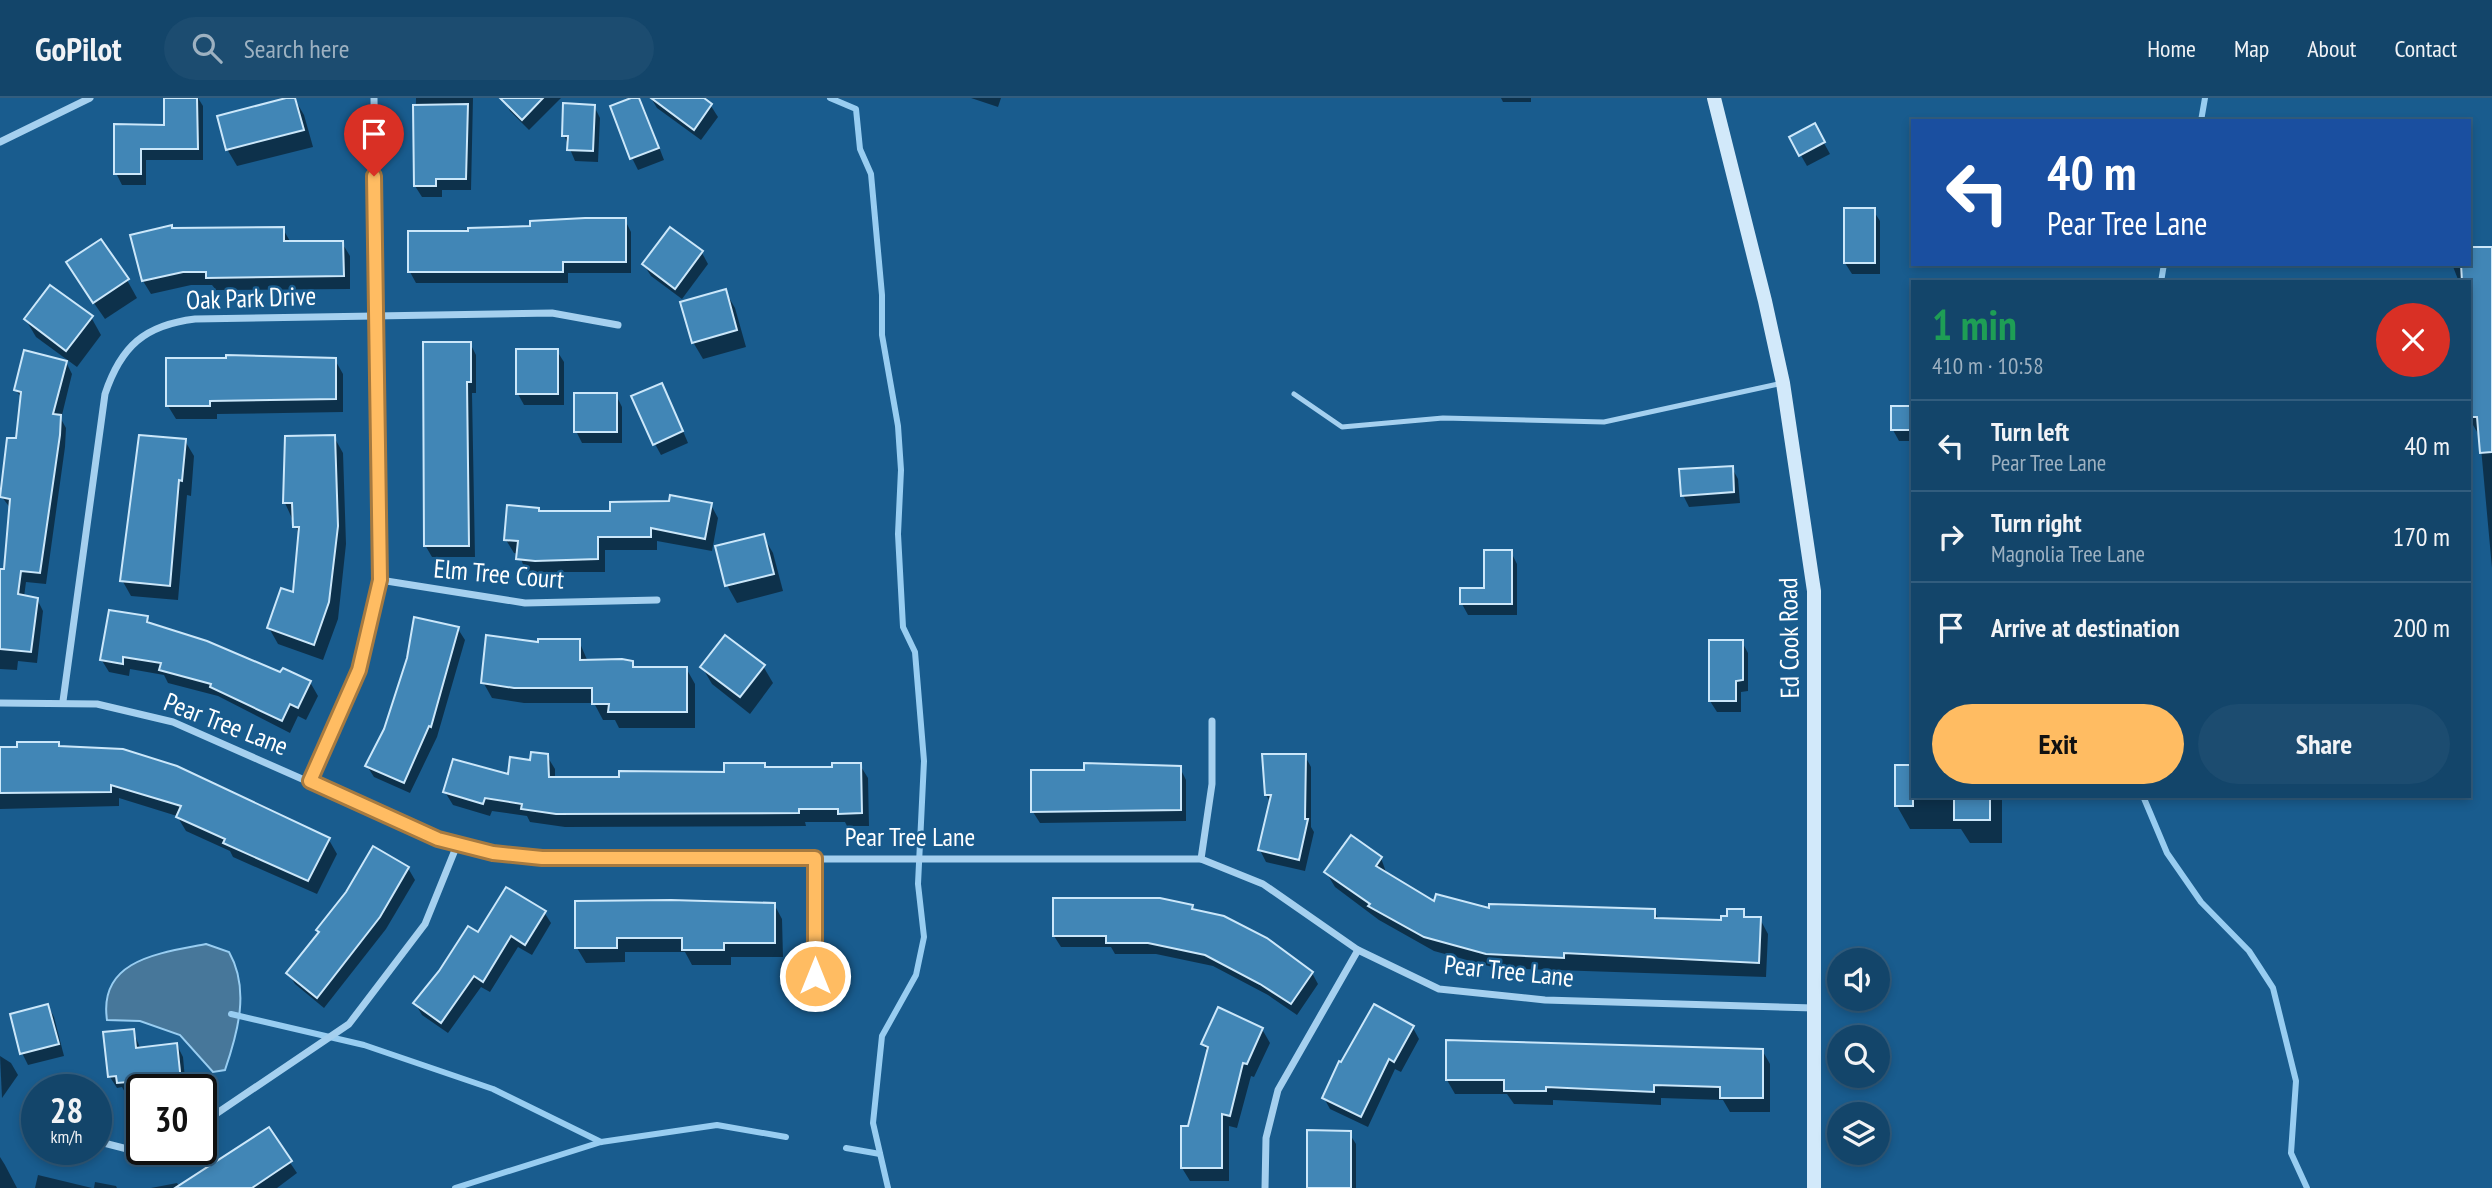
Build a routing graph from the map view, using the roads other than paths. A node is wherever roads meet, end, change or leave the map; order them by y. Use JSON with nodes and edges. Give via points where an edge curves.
{"nodes":[{"id":1,"x":90,"y":98,"type":"edge"},
{"id":2,"x":373,"y":98,"type":"edge"},
{"id":3,"x":1714,"y":98,"type":"edge"},
{"id":4,"x":0,"y":142,"type":"edge"},
{"id":5,"x":376,"y":316,"type":"junction"},
{"id":6,"x":618,"y":325,"type":"dead end"},
{"id":7,"x":1783,"y":383,"type":"junction"},
{"id":8,"x":1294,"y":394,"type":"dead end"},
{"id":9,"x":380,"y":580,"type":"junction"},
{"id":10,"x":657,"y":600,"type":"dead end"},
{"id":11,"x":63,"y":701,"type":"junction"},
{"id":12,"x":0,"y":703,"type":"edge"},
{"id":13,"x":1213,"y":722,"type":"dead end"},
{"id":14,"x":310,"y":781,"type":"junction"},
{"id":15,"x":457,"y":845,"type":"junction"},
{"id":16,"x":815,"y":858,"type":"junction"},
{"id":17,"x":1201,"y":859,"type":"junction"},
{"id":18,"x":1358,"y":950,"type":"junction"},
{"id":19,"x":815,"y":976,"type":"dead end"},
{"id":20,"x":1815,"y":1008,"type":"junction"},
{"id":21,"x":217,"y":1113,"type":"edge"},
{"id":22,"x":1265,"y":1188,"type":"edge"},
{"id":23,"x":1814,"y":1188,"type":"edge"}],
"edges":[{"from":1,"to":4,"type":"street"},
{"from":2,"to":5,"type":"street"},
{"from":3,"to":7,"type":"street","name":"Ed Cook Road"},
{"from":5,"to":6,"type":"street","name":"Oak Park Drive","via":[[552,313]]},
{"from":5,"to":9,"type":"street"},
{"from":5,"to":11,"type":"street","name":"Oak Park Drive","via":[[165,323],[127,350],[113,368],[105,394]]},
{"from":7,"to":8,"type":"lane","via":[[1604,422],[1443,418],[1342,427]]},
{"from":7,"to":20,"type":"street","name":"Ed Cook Road","via":[[1814,592]]},
{"from":9,"to":10,"type":"street","name":"Elm Tree Court","via":[[525,603]]},
{"from":9,"to":14,"type":"street","via":[[359,670]]},
{"from":11,"to":12,"type":"street","name":"Pear Tree Lane"},
{"from":11,"to":14,"type":"street","name":"Pear Tree Lane","via":[[173,722]]},
{"from":13,"to":17,"type":"street","via":[[1213,784]]},
{"from":14,"to":15,"type":"street","name":"Pear Tree Lane"},
{"from":15,"to":16,"type":"street","name":"Pear Tree Lane","via":[[542,858]]},
{"from":15,"to":21,"type":"street","via":[[425,924],[349,1024]]},
{"from":16,"to":17,"type":"street","name":"Pear Tree Lane"},
{"from":16,"to":19,"type":"street"},
{"from":17,"to":18,"type":"street","name":"Pear Tree Lane","via":[[1262,884]]},
{"from":18,"to":20,"type":"street","name":"Pear Tree Lane","via":[[1439,989],[1475,995]]},
{"from":18,"to":22,"type":"street","via":[[1278,1090],[1266,1138]]},
{"from":20,"to":23,"type":"street","name":"Ed Cook Road"}]}
